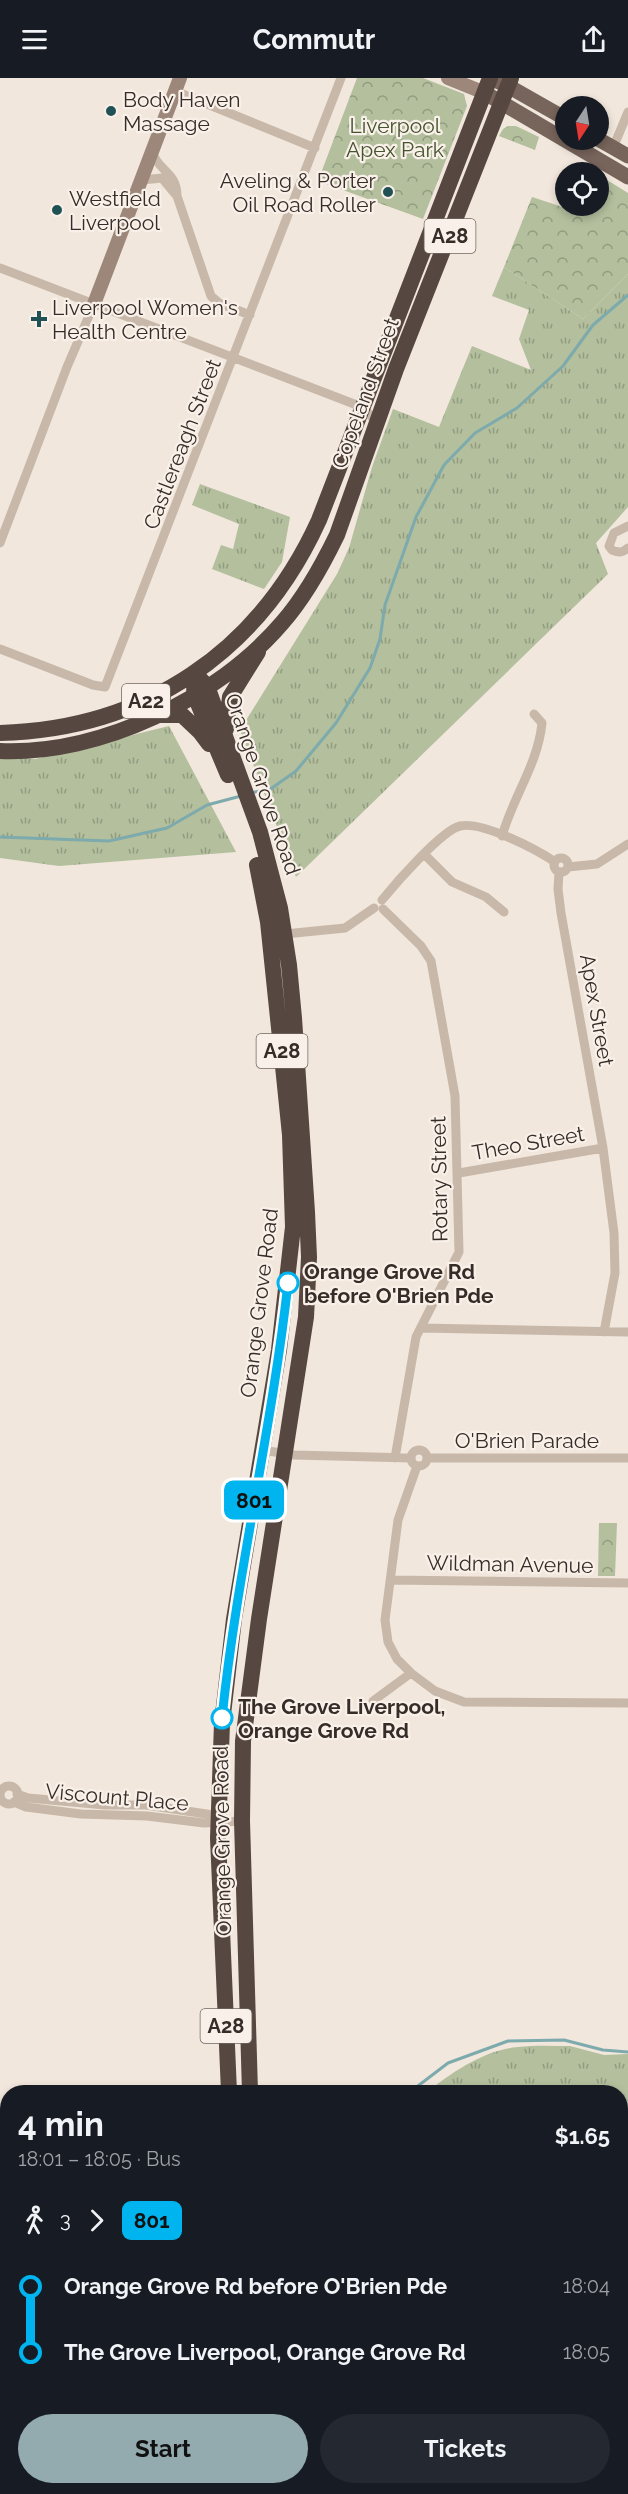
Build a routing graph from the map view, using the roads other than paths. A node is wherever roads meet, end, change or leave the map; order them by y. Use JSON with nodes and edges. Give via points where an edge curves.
{"nodes":[{"id":1,"x":341,"y":78,"type":"edge"},
{"id":2,"x":448,"y":78,"type":"edge"},
{"id":3,"x":509,"y":82,"type":"edge"},
{"id":4,"x":488,"y":83,"type":"edge"},
{"id":5,"x":177,"y":85,"type":"edge"},
{"id":6,"x":501,"y":102,"type":"junction"},
{"id":7,"x":555,"y":112,"type":"edge"},
{"id":8,"x":628,"y":112,"type":"edge"},
{"id":9,"x":609,"y":146,"type":"edge"},
{"id":10,"x":315,"y":148,"type":"junction"},
{"id":11,"x":613,"y":148,"type":"junction"},
{"id":12,"x":152,"y":152,"type":"junction"},
{"id":13,"x":628,"y":156,"type":"edge"},
{"id":14,"x":628,"y":177,"type":"edge"},
{"id":15,"x":142,"y":180,"type":"junction"},
{"id":16,"x":177,"y":196,"type":"junction"},
{"id":17,"x":0,"y":268,"type":"edge"},
{"id":18,"x":94,"y":304,"type":"junction"},
{"id":19,"x":250,"y":315,"type":"junction"},
{"id":20,"x":234,"y":358,"type":"junction"},
{"id":21,"x":362,"y":407,"type":"junction"},
{"id":22,"x":376,"y":422,"type":"junction"},
{"id":23,"x":628,"y":526,"type":"edge"},
{"id":24,"x":0,"y":543,"type":"edge"},
{"id":25,"x":628,"y":548,"type":"edge"},
{"id":26,"x":262,"y":644,"type":"junction"},
{"id":27,"x":0,"y":649,"type":"edge"},
{"id":28,"x":199,"y":685,"type":"junction"},
{"id":29,"x":534,"y":714,"type":"dead end"},
{"id":30,"x":158,"y":715,"type":"junction"},
{"id":31,"x":0,"y":734,"type":"edge"},
{"id":32,"x":226,"y":739,"type":"junction"},
{"id":33,"x":0,"y":751,"type":"edge"},
{"id":34,"x":225,"y":767,"type":"junction"},
{"id":35,"x":238,"y":786,"type":"junction"},
{"id":36,"x":246,"y":809,"type":"junction"},
{"id":37,"x":502,"y":836,"type":"junction"},
{"id":38,"x":628,"y":844,"type":"edge"},
{"id":39,"x":425,"y":855,"type":"junction"},
{"id":40,"x":555,"y":862,"type":"junction"},
{"id":41,"x":568,"y":867,"type":"junction"},
{"id":42,"x":559,"y":872,"type":"junction"},
{"id":43,"x":380,"y":905,"type":"junction"},
{"id":44,"x":504,"y":912,"type":"dead end"},
{"id":45,"x":285,"y":934,"type":"junction"},
{"id":46,"x":603,"y":1148,"type":"junction"},
{"id":47,"x":459,"y":1173,"type":"junction"},
{"id":48,"x":421,"y":1328,"type":"junction"},
{"id":49,"x":604,"y":1332,"type":"junction"},
{"id":50,"x":628,"y":1332,"type":"edge"},
{"id":51,"x":262,"y":1450,"type":"junction"},
{"id":52,"x":285,"y":1454,"type":"junction"},
{"id":53,"x":395,"y":1458,"type":"junction"},
{"id":54,"x":628,"y":1458,"type":"edge"},
{"id":55,"x":414,"y":1462,"type":"junction"},
{"id":56,"x":391,"y":1580,"type":"junction"},
{"id":57,"x":628,"y":1583,"type":"edge"},
{"id":58,"x":411,"y":1673,"type":"junction"},
{"id":59,"x":373,"y":1701,"type":"dead end"},
{"id":60,"x":628,"y":1702,"type":"edge"},
{"id":61,"x":1,"y":1795,"type":"edge"},
{"id":62,"x":16,"y":1798,"type":"junction"},
{"id":63,"x":218,"y":1819,"type":"junction"},
{"id":64,"x":242,"y":1821,"type":"junction"},
{"id":65,"x":229,"y":2085,"type":"edge"},
{"id":66,"x":250,"y":2085,"type":"edge"}],
"edges":[{"from":1,"to":10,"type":"street","name":"Castlereagh Street"},
{"from":2,"to":4,"type":"street"},
{"from":3,"to":4,"type":"main road"},
{"from":3,"to":6,"type":"highway","name":"Copeland Street","number":"A28"},
{"from":3,"to":7,"type":"main road"},
{"from":4,"to":6,"type":"main road"},
{"from":4,"to":21,"type":"highway","name":"Copeland Street","number":"A28"},
{"from":5,"to":10,"type":"street"},
{"from":5,"to":12,"type":"street"},
{"from":6,"to":14,"type":"main road"},
{"from":6,"to":22,"type":"highway","name":"Copeland Street","number":"A28"},
{"from":8,"to":11,"type":"street"},
{"from":9,"to":11,"type":"main road"},
{"from":10,"to":19,"type":"street","name":"Castlereagh Street"},
{"from":11,"to":13,"type":"main road"},
{"from":12,"to":15,"type":"street"},
{"from":12,"to":16,"type":"street","via":[[175,181]]},
{"from":15,"to":16,"type":"street","via":[[162,178]]},
{"from":15,"to":18,"type":"street"},
{"from":16,"to":19,"type":"street","via":[[211,296]]},
{"from":17,"to":18,"type":"street"},
{"from":18,"to":20,"type":"street"},
{"from":18,"to":24,"type":"street"},
{"from":19,"to":20,"type":"street","name":"Castlereagh Street"},
{"from":20,"to":21,"type":"street"},
{"from":20,"to":27,"type":"street","name":"Castlereagh Street","via":[[105,687]]},
{"from":21,"to":22,"type":"street"},
{"from":21,"to":28,"type":"highway","name":"Copeland Street","number":"A28","via":[[319,520],[292,571]]},
{"from":22,"to":26,"type":"highway","name":"Copeland Street","number":"A28","via":[[326,558],[298,603]]},
{"from":23,"to":25,"type":"street","via":[[614,533],[609,546],[618,552]]},
{"from":26,"to":28,"type":"highway","name":"Copeland Street","number":"A22","via":[[219,679]]},
{"from":26,"to":32,"type":"highway","number":"A28","via":[[230,698]]},
{"from":28,"to":30,"type":"highway","number":"A22"},
{"from":28,"to":31,"type":"highway","number":"A22","via":[[114,714],[57,728]]},
{"from":28,"to":32,"type":"highway","name":"Orange Grove Road"},
{"from":28,"to":34,"type":"highway","name":"Orange Grove Road","number":"A28"},
{"from":29,"to":37,"type":"street","via":[[542,723],[541,738]]},
{"from":30,"to":33,"type":"highway","number":"A22","via":[[72,745]]},
{"from":30,"to":34,"type":"highway","via":[[175,714],[188,720]]},
{"from":32,"to":35,"type":"highway","name":"Orange Grove Road","number":"A28"},
{"from":34,"to":35,"type":"highway","name":"Orange Grove Road","number":"A28"},
{"from":35,"to":36,"type":"highway","name":"Orange Grove Road","number":"A28"},
{"from":36,"to":45,"type":"highway","name":"Orange Grove Road","number":"A28","via":[[271,874]]},
{"from":36,"to":51,"type":"highway","name":"Orange Grove Road","number":"A28","via":[[268,922],[293,1196],[285,1307]]},
{"from":37,"to":39,"type":"street","via":[[478,826],[460,826]]},
{"from":37,"to":40,"type":"street"},
{"from":38,"to":41,"type":"street","via":[[597,864]]},
{"from":39,"to":43,"type":"street"},
{"from":39,"to":44,"type":"street","via":[[452,882],[486,897]]},
{"from":40,"to":41,"type":"street","via":[[564,859]]},
{"from":40,"to":42,"type":"street"},
{"from":41,"to":42,"type":"street"},
{"from":42,"to":46,"type":"street","name":"Apex Street","via":[[561,913]]},
{"from":43,"to":45,"type":"street","via":[[345,928]]},
{"from":43,"to":47,"type":"street","name":"Rotary Street","via":[[431,961],[455,1096]]},
{"from":45,"to":52,"type":"highway","name":"Orange Grove Road","number":"A28","via":[[309,1257],[306,1317]]},
{"from":46,"to":47,"type":"street","name":"Theo Street"},
{"from":46,"to":49,"type":"street","name":"Apex Street","via":[[615,1273]]},
{"from":47,"to":48,"type":"street","name":"Rotary Street","via":[[459,1252]]},
{"from":48,"to":49,"type":"street"},
{"from":48,"to":53,"type":"street","name":"Rotary Street","via":[[416,1337]]},
{"from":49,"to":50,"type":"street"},
{"from":51,"to":52,"type":"street"},
{"from":51,"to":63,"type":"highway","name":"Orange Grove Road","number":"A28","via":[[232,1628],[222,1723]]},
{"from":52,"to":53,"type":"street"},
{"from":52,"to":64,"type":"highway","name":"Orange Grove Road","number":"A28","via":[[246,1711]]},
{"from":53,"to":55,"type":"street"},
{"from":54,"to":55,"type":"street","name":"O'Brien Parade","via":[[427,1458],[418,1451],[413,1453]]},
{"from":55,"to":56,"type":"street","via":[[398,1520]]},
{"from":56,"to":57,"type":"street","name":"Wildman Avenue"},
{"from":56,"to":58,"type":"street","via":[[385,1620],[388,1641],[397,1659]]},
{"from":58,"to":59,"type":"street"},
{"from":58,"to":60,"type":"street","via":[[435,1691],[464,1702]]},
{"from":61,"to":62,"type":"street","via":[[9,1804]]},
{"from":61,"to":62,"type":"street","via":[[7,1787],[12,1788]]},
{"from":62,"to":63,"type":"street","name":"Viscount Place","via":[[146,1805]]},
{"from":63,"to":64,"type":"street","name":"Viscount Place"},
{"from":63,"to":65,"type":"highway","name":"Orange Grove Road","number":"A28"},
{"from":64,"to":66,"type":"highway","name":"Orange Grove Road","number":"A28"}]}
